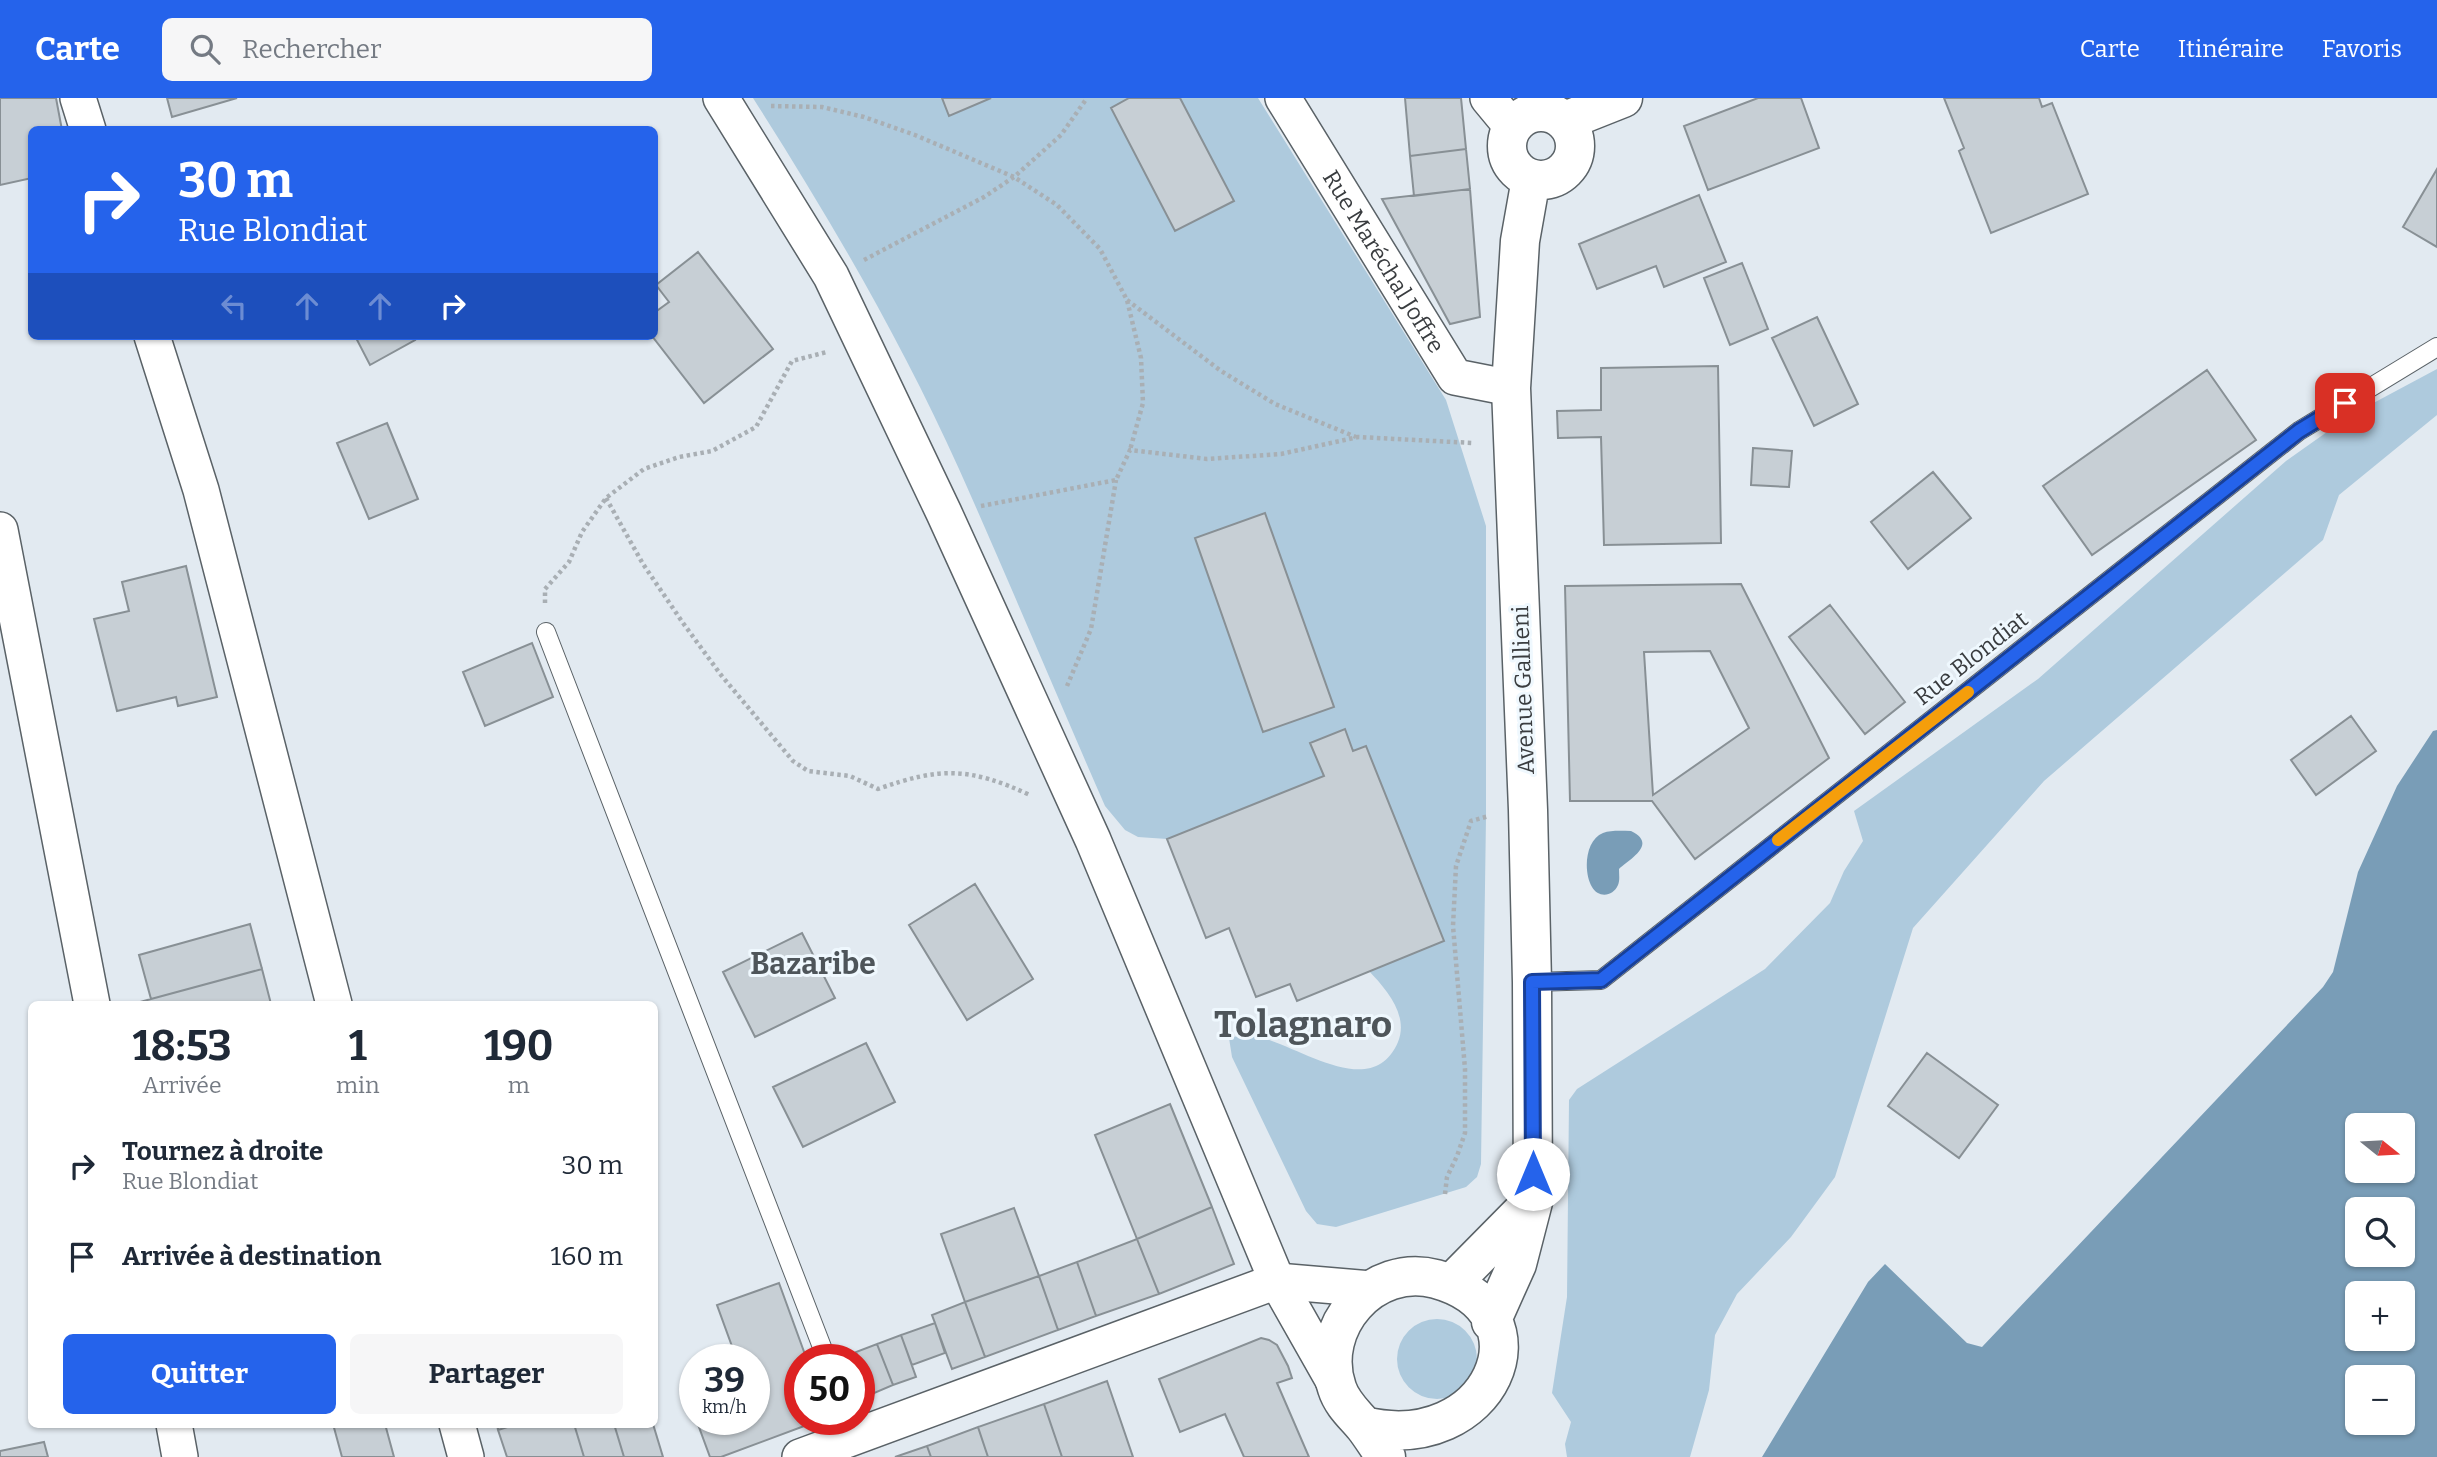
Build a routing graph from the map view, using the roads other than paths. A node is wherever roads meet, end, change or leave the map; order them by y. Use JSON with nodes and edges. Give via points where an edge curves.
{"nodes":[{"id":1,"x":78,"y":98,"type":"edge"},
{"id":2,"x":1283,"y":98,"type":"edge"},
{"id":3,"x":1488,"y":98,"type":"edge"},
{"id":4,"x":1623,"y":98,"type":"edge"},
{"id":5,"x":730,"y":111,"type":"edge"},
{"id":6,"x":1565,"y":121,"type":"junction"},
{"id":7,"x":87,"y":126,"type":"edge"},
{"id":8,"x":1512,"y":127,"type":"junction"},
{"id":9,"x":1531,"y":179,"type":"junction"},
{"id":10,"x":153,"y":340,"type":"edge"},
{"id":11,"x":2437,"y":347,"type":"edge"},
{"id":12,"x":1511,"y":388,"type":"junction"},
{"id":13,"x":0,"y":530,"type":"edge"},
{"id":14,"x":546,"y":632,"type":"road end"},
{"id":15,"x":1532,"y":982,"type":"junction"},
{"id":16,"x":91,"y":1001,"type":"edge"},
{"id":17,"x":333,"y":1001,"type":"edge"},
{"id":18,"x":1533,"y":1202,"type":"junction"},
{"id":19,"x":1277,"y":1281,"type":"junction"},
{"id":20,"x":1452,"y":1283,"type":"junction"},
{"id":21,"x":1371,"y":1289,"type":"junction"},
{"id":22,"x":1491,"y":1322,"type":"junction"},
{"id":23,"x":821,"y":1344,"type":"edge"},
{"id":24,"x":1337,"y":1387,"type":"junction"},
{"id":25,"x":875,"y":1421,"type":"edge"},
{"id":26,"x":1364,"y":1426,"type":"junction"},
{"id":27,"x":175,"y":1428,"type":"edge"},
{"id":28,"x":458,"y":1428,"type":"edge"},
{"id":29,"x":841,"y":1435,"type":"edge"},
{"id":30,"x":180,"y":1457,"type":"edge"},
{"id":31,"x":466,"y":1457,"type":"edge"},
{"id":32,"x":800,"y":1457,"type":"edge"},
{"id":33,"x":1385,"y":1457,"type":"edge"}],
"edges":[{"from":1,"to":7,"type":"street"},
{"from":2,"to":12,"type":"street","name":"Rue Maréchal Joffre","via":[[1455,377]]},
{"from":3,"to":8,"type":"street"},
{"from":4,"to":6,"type":"main road"},
{"from":5,"to":19,"type":"street","via":[[831,276],[944,513],[1093,840]]},
{"from":6,"to":8,"type":"main road","via":[[1536,112]]},
{"from":6,"to":9,"type":"main road","via":[[1575,141],[1570,163],[1553,178]]},
{"from":8,"to":9,"type":"main road","via":[[1507,137],[1508,158]]},
{"from":9,"to":12,"type":"main road","name":"Avenue Gallieni","via":[[1520,241]]},
{"from":10,"to":17,"type":"street","via":[[201,490]]},
{"from":11,"to":15,"type":"lane","name":"Rue Blondiat","via":[[2299,431],[1601,980]]},
{"from":12,"to":15,"type":"main road","name":"Avenue Gallieni"},
{"from":13,"to":16,"type":"street"},
{"from":14,"to":23,"type":"lane"},
{"from":15,"to":18,"type":"main road","name":"Avenue Gallieni"},
{"from":18,"to":20,"type":"main road"},
{"from":18,"to":22,"type":"main road","name":"Avenue Gallieni","via":[[1517,1264]]},
{"from":19,"to":21,"type":"street"},
{"from":19,"to":24,"type":"street"},
{"from":19,"to":25,"type":"street"},
{"from":20,"to":21,"type":"main road","via":[[1425,1276],[1397,1277]]},
{"from":20,"to":22,"type":"main road","via":[[1475,1299]]},
{"from":21,"to":24,"type":"main road","via":[[1350,1308],[1336,1332],[1332,1360]]},
{"from":22,"to":26,"type":"main road","via":[[1499,1347],[1498,1372],[1475,1431],[1408,1444],[1384,1438]]},
{"from":24,"to":26,"type":"main road","via":[[1347,1409]]},
{"from":26,"to":33,"type":"main road"},
{"from":27,"to":30,"type":"street"},
{"from":28,"to":31,"type":"street"},
{"from":29,"to":32,"type":"street"}]}
